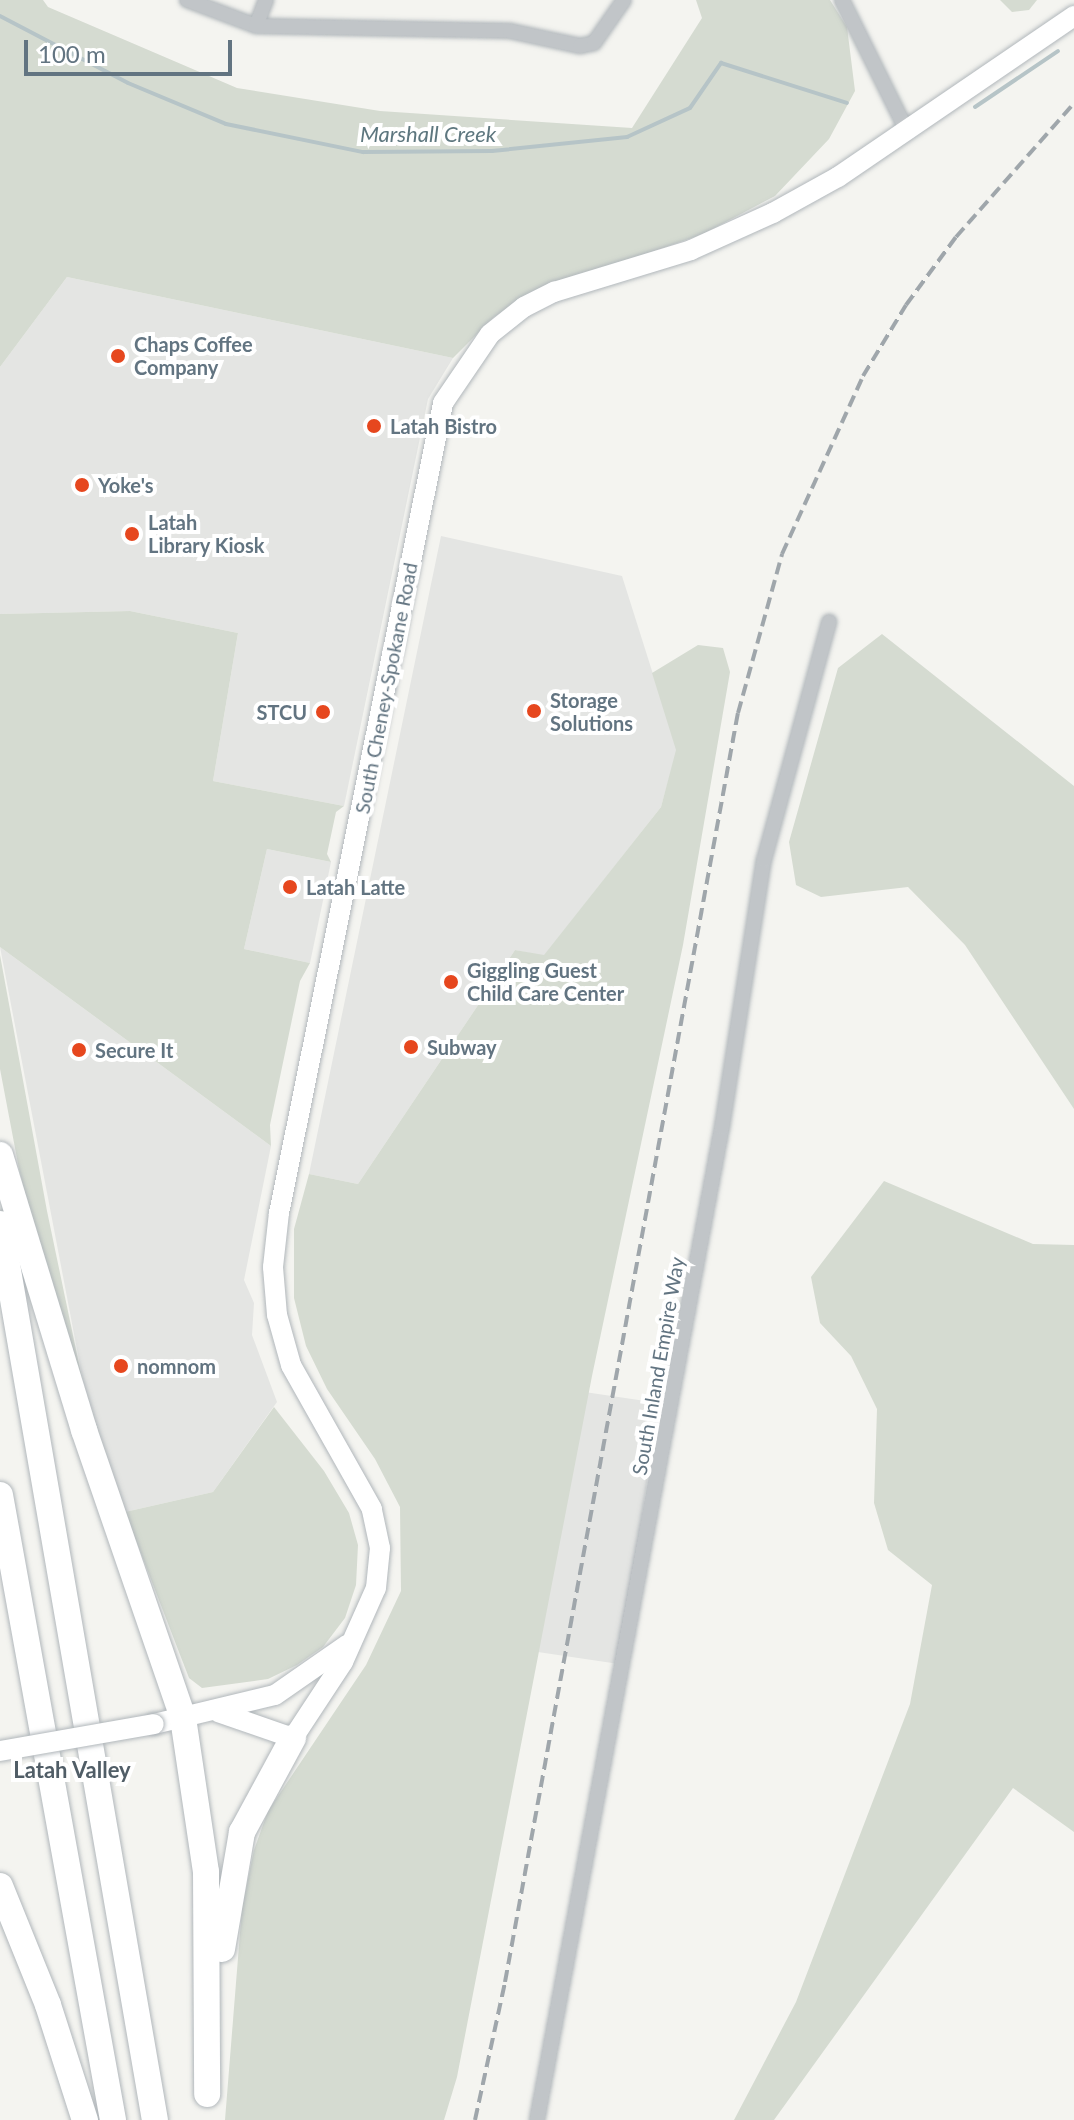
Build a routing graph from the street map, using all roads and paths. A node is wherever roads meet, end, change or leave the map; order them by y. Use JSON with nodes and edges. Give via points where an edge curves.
{"nodes":[{"id":1,"x":187,"y":0,"type":"edge"},
{"id":2,"x":266,"y":0,"type":"edge"},
{"id":3,"x":624,"y":0,"type":"edge"},
{"id":4,"x":842,"y":0,"type":"edge"},
{"id":5,"x":1074,"y":16,"type":"edge"},
{"id":6,"x":256,"y":26,"type":"junction"},
{"id":7,"x":907,"y":131,"type":"junction"},
{"id":8,"x":829,"y":622,"type":"dead end"},
{"id":9,"x":0,"y":1155,"type":"edge"},
{"id":10,"x":0,"y":1224,"type":"edge"},
{"id":11,"x":0,"y":1495,"type":"edge"},
{"id":12,"x":354,"y":1639,"type":"junction"},
{"id":13,"x":218,"y":1712,"type":"junction"},
{"id":14,"x":183,"y":1718,"type":"junction"},
{"id":15,"x":293,"y":1738,"type":"junction"},
{"id":16,"x":0,"y":1751,"type":"edge"},
{"id":17,"x":0,"y":1886,"type":"edge"},
{"id":18,"x":207,"y":2107,"type":"edge"},
{"id":19,"x":85,"y":2120,"type":"edge"},
{"id":20,"x":113,"y":2120,"type":"edge"},
{"id":21,"x":155,"y":2120,"type":"edge"},
{"id":22,"x":537,"y":2120,"type":"edge"}],
"edges":[{"from":1,"to":6,"type":"street"},
{"from":2,"to":6,"type":"street"},
{"from":3,"to":6,"type":"street","via":[[594,43],[580,46],[510,31]]},
{"from":4,"to":7,"type":"street"},
{"from":5,"to":7,"type":"main road","name":"South Cheney-Spokane Road"},
{"from":7,"to":12,"type":"main road","name":"South Cheney-Spokane Road","via":[[773,213],[691,250],[554,292],[524,307],[490,334],[443,403],[282,1199],[273,1267],[277,1315],[291,1365],[366,1494],[378,1528],[376,1588]]},
{"from":8,"to":22,"type":"street","name":"South Inland Empire Way","via":[[764,860],[722,1127]]},
{"from":9,"to":14,"type":"highway","via":[[84,1430]]},
{"from":10,"to":21,"type":"highway"},
{"from":11,"to":20,"type":"highway"},
{"from":12,"to":13,"type":"main road","name":"South Cheney-Spokane Road","via":[[293,1686]]},
{"from":12,"to":15,"type":"main road","name":"South Cheney-Spokane Road"},
{"from":13,"to":14,"type":"main road","name":"South Cheney-Spokane Road"},
{"from":13,"to":15,"type":"main road","name":"South Cheney-Spokane Road"},
{"from":14,"to":16,"type":"main road","name":"South Cheney-Spokane Road","bridge":true},
{"from":14,"to":18,"type":"highway","via":[[206,1872]]},
{"from":15,"to":18,"type":"highway","via":[[254,1804],[233,1864]]},
{"from":17,"to":19,"type":"highway","via":[[48,2005]]}]}
